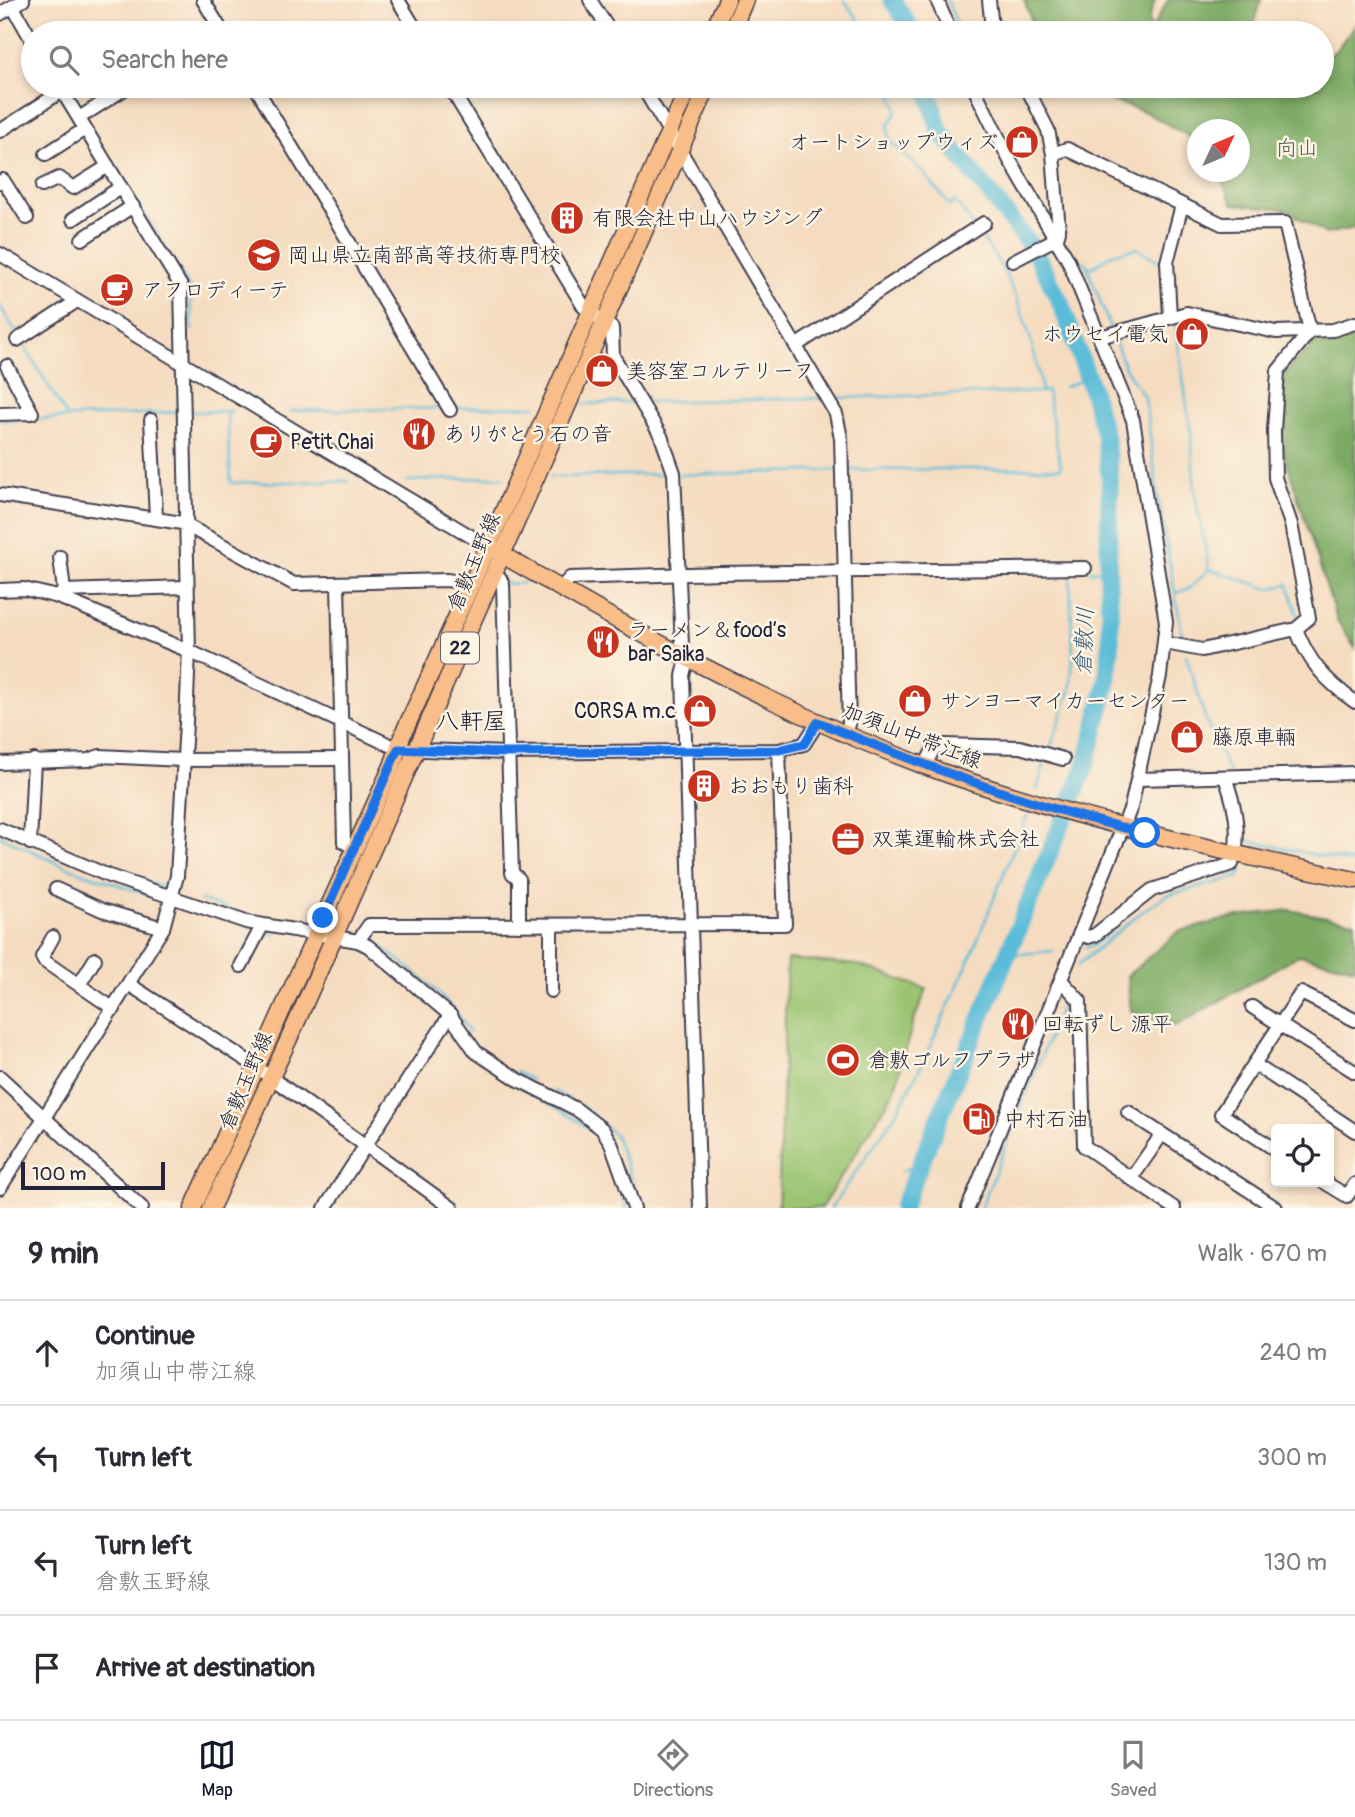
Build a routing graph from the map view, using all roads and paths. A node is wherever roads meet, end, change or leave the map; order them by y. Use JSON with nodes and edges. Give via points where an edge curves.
{"nodes":[{"id":1,"x":203,"y":0,"type":"edge"},
{"id":2,"x":398,"y":0,"type":"edge"},
{"id":3,"x":590,"y":0,"type":"edge"},
{"id":4,"x":727,"y":0,"type":"edge"},
{"id":5,"x":745,"y":0,"type":"edge"},
{"id":6,"x":937,"y":0,"type":"edge"},
{"id":7,"x":989,"y":0,"type":"edge"},
{"id":8,"x":18,"y":3,"type":"edge"},
{"id":9,"x":0,"y":14,"type":"edge"},
{"id":10,"x":25,"y":21,"type":"edge"},
{"id":11,"x":212,"y":21,"type":"edge"},
{"id":12,"x":411,"y":21,"type":"edge"},
{"id":13,"x":603,"y":21,"type":"edge"},
{"id":14,"x":717,"y":21,"type":"edge"},
{"id":15,"x":736,"y":21,"type":"edge"},
{"id":16,"x":946,"y":21,"type":"edge"},
{"id":17,"x":990,"y":21,"type":"edge"},
{"id":18,"x":47,"y":98,"type":"edge"},
{"id":19,"x":68,"y":98,"type":"edge"},
{"id":20,"x":112,"y":98,"type":"edge"},
{"id":21,"x":262,"y":98,"type":"edge"},
{"id":22,"x":457,"y":98,"type":"edge"},
{"id":23,"x":649,"y":98,"type":"edge"},
{"id":24,"x":684,"y":98,"type":"edge"},
{"id":25,"x":703,"y":98,"type":"edge"},
{"id":26,"x":980,"y":98,"type":"edge"},
{"id":27,"x":1032,"y":98,"type":"edge"},
{"id":28,"x":83,"y":119,"type":"junction"},
{"id":29,"x":669,"y":130,"type":"junction"},
{"id":30,"x":0,"y":131,"type":"edge"},
{"id":31,"x":681,"y":149,"type":"junction"},
{"id":32,"x":46,"y":154,"type":"dead end"},
{"id":33,"x":1053,"y":154,"type":"junction"},
{"id":34,"x":108,"y":166,"type":"junction"},
{"id":35,"x":0,"y":183,"type":"edge"},
{"id":36,"x":42,"y":186,"type":"dead end"},
{"id":37,"x":121,"y":187,"type":"junction"},
{"id":38,"x":1182,"y":205,"type":"junction"},
{"id":39,"x":133,"y":206,"type":"junction"},
{"id":40,"x":27,"y":218,"type":"dead end"},
{"id":41,"x":73,"y":219,"type":"dead end"},
{"id":42,"x":979,"y":227,"type":"dead end"},
{"id":43,"x":82,"y":239,"type":"dead end"},
{"id":44,"x":1054,"y":240,"type":"junction"},
{"id":45,"x":0,"y":254,"type":"edge"},
{"id":46,"x":1014,"y":261,"type":"dead end"},
{"id":47,"x":77,"y":301,"type":"junction"},
{"id":48,"x":1170,"y":316,"type":"junction"},
{"id":49,"x":596,"y":317,"type":"junction"},
{"id":50,"x":1355,"y":323,"type":"edge"},
{"id":51,"x":1310,"y":331,"type":"junction"},
{"id":52,"x":1108,"y":335,"type":"junction"},
{"id":53,"x":17,"y":340,"type":"dead end"},
{"id":54,"x":797,"y":345,"type":"junction"},
{"id":55,"x":183,"y":364,"type":"junction"},
{"id":56,"x":6,"y":366,"type":"dead end"},
{"id":57,"x":449,"y":408,"type":"dead end"},
{"id":58,"x":0,"y":414,"type":"edge"},
{"id":59,"x":151,"y":421,"type":"dead end"},
{"id":60,"x":0,"y":495,"type":"edge"},
{"id":61,"x":156,"y":517,"type":"junction"},
{"id":62,"x":186,"y":525,"type":"junction"},
{"id":63,"x":487,"y":546,"type":"junction"},
{"id":64,"x":502,"y":554,"type":"junction"},
{"id":65,"x":61,"y":557,"type":"dead end"},
{"id":66,"x":1085,"y":568,"type":"dead end"},
{"id":67,"x":845,"y":575,"type":"junction"},
{"id":68,"x":500,"y":578,"type":"dead end"},
{"id":69,"x":679,"y":578,"type":"junction"},
{"id":70,"x":472,"y":583,"type":"junction"},
{"id":71,"x":338,"y":584,"type":"junction"},
{"id":72,"x":186,"y":587,"type":"junction"},
{"id":73,"x":561,"y":588,"type":"junction"},
{"id":74,"x":0,"y":590,"type":"edge"},
{"id":75,"x":61,"y":594,"type":"junction"},
{"id":76,"x":1296,"y":629,"type":"junction"},
{"id":77,"x":1165,"y":643,"type":"junction"},
{"id":78,"x":189,"y":651,"type":"junction"},
{"id":79,"x":683,"y":657,"type":"junction"},
{"id":80,"x":1355,"y":702,"type":"edge"},
{"id":81,"x":818,"y":722,"type":"junction"},
{"id":82,"x":340,"y":724,"type":"junction"},
{"id":83,"x":846,"y":734,"type":"junction"},
{"id":84,"x":406,"y":750,"type":"junction"},
{"id":85,"x":684,"y":750,"type":"junction"},
{"id":86,"x":779,"y":750,"type":"junction"},
{"id":87,"x":507,"y":753,"type":"junction"},
{"id":88,"x":1054,"y":756,"type":"dead end"},
{"id":89,"x":341,"y":759,"type":"junction"},
{"id":90,"x":34,"y":760,"type":"junction"},
{"id":91,"x":182,"y":760,"type":"junction"},
{"id":92,"x":0,"y":763,"type":"edge"},
{"id":93,"x":925,"y":766,"type":"junction"},
{"id":94,"x":1355,"y":773,"type":"edge"},
{"id":95,"x":1229,"y":777,"type":"junction"},
{"id":96,"x":1139,"y":779,"type":"junction"},
{"id":97,"x":1122,"y":828,"type":"junction"},
{"id":98,"x":0,"y":830,"type":"edge"},
{"id":99,"x":31,"y":838,"type":"junction"},
{"id":100,"x":353,"y":847,"type":"junction"},
{"id":101,"x":1236,"y":855,"type":"junction"},
{"id":102,"x":1355,"y":880,"type":"edge"},
{"id":103,"x":56,"y":889,"type":"dead end"},
{"id":104,"x":174,"y":892,"type":"junction"},
{"id":105,"x":519,"y":925,"type":"junction"},
{"id":106,"x":551,"y":925,"type":"junction"},
{"id":107,"x":691,"y":925,"type":"junction"},
{"id":108,"x":163,"y":928,"type":"junction"},
{"id":109,"x":260,"y":930,"type":"junction"},
{"id":110,"x":1080,"y":934,"type":"junction"},
{"id":111,"x":325,"y":936,"type":"junction"},
{"id":112,"x":53,"y":937,"type":"dead end"},
{"id":113,"x":360,"y":937,"type":"junction"},
{"id":114,"x":95,"y":959,"type":"dead end"},
{"id":115,"x":241,"y":966,"type":"dead end"},
{"id":116,"x":1061,"y":980,"type":"junction"},
{"id":117,"x":79,"y":985,"type":"junction"},
{"id":118,"x":130,"y":985,"type":"junction"},
{"id":119,"x":551,"y":991,"type":"dead end"},
{"id":120,"x":1251,"y":1008,"type":"dead end"},
{"id":121,"x":114,"y":1009,"type":"junction"},
{"id":122,"x":447,"y":1017,"type":"junction"},
{"id":123,"x":1355,"y":1020,"type":"edge"},
{"id":124,"x":1280,"y":1025,"type":"junction"},
{"id":125,"x":1254,"y":1065,"type":"junction"},
{"id":126,"x":263,"y":1073,"type":"junction"},
{"id":127,"x":1355,"y":1073,"type":"edge"},
{"id":128,"x":0,"y":1077,"type":"edge"},
{"id":129,"x":1128,"y":1112,"type":"dead end"},
{"id":130,"x":44,"y":1119,"type":"junction"},
{"id":131,"x":1355,"y":1131,"type":"edge"},
{"id":132,"x":1162,"y":1134,"type":"junction"},
{"id":133,"x":365,"y":1145,"type":"junction"},
{"id":134,"x":1271,"y":1147,"type":"edge"},
{"id":135,"x":1131,"y":1179,"type":"junction"},
{"id":136,"x":1355,"y":1184,"type":"edge"},
{"id":137,"x":1332,"y":1187,"type":"edge"},
{"id":138,"x":0,"y":1188,"type":"edge"},
{"id":139,"x":142,"y":1208,"type":"edge"},
{"id":140,"x":193,"y":1208,"type":"edge"},
{"id":141,"x":211,"y":1208,"type":"edge"},
{"id":142,"x":325,"y":1208,"type":"edge"},
{"id":143,"x":452,"y":1208,"type":"edge"},
{"id":144,"x":634,"y":1208,"type":"edge"},
{"id":145,"x":700,"y":1208,"type":"edge"},
{"id":146,"x":968,"y":1208,"type":"edge"},
{"id":147,"x":1174,"y":1208,"type":"edge"},
{"id":148,"x":1276,"y":1208,"type":"edge"}],
"edges":[{"from":1,"to":11,"type":"street"},
{"from":2,"to":12,"type":"street"},
{"from":3,"to":13,"type":"street"},
{"from":4,"to":14,"type":"main road"},
{"from":5,"to":15,"type":"main road"},
{"from":6,"to":16,"type":"street"},
{"from":7,"to":17,"type":"street"},
{"from":8,"to":9,"type":"street"},
{"from":8,"to":10,"type":"street"},
{"from":18,"to":30,"type":"street"},
{"from":19,"to":28,"type":"street"},
{"from":20,"to":28,"type":"street"},
{"from":21,"to":57,"type":"street"},
{"from":22,"to":49,"type":"street"},
{"from":23,"to":29,"type":"street"},
{"from":24,"to":29,"type":"main road","name":"倉敷玉野線","number":"22"},
{"from":25,"to":31,"type":"main road","name":"倉敷玉野線","number":"22"},
{"from":26,"to":44,"type":"street"},
{"from":27,"to":33,"type":"street","via":[[1048,130]]},
{"from":28,"to":32,"type":"street"},
{"from":28,"to":34,"type":"street"},
{"from":29,"to":31,"type":"street"},
{"from":29,"to":49,"type":"main road","name":"倉敷玉野線","number":"22"},
{"from":31,"to":49,"type":"main road","name":"倉敷玉野線","number":"22"},
{"from":31,"to":54,"type":"street"},
{"from":33,"to":38,"type":"street","via":[[1067,149]]},
{"from":33,"to":44,"type":"street"},
{"from":34,"to":36,"type":"street","via":[[73,188],[59,178]]},
{"from":34,"to":37,"type":"street"},
{"from":35,"to":40,"type":"street","via":[[4,180]]},
{"from":37,"to":39,"type":"street"},
{"from":37,"to":41,"type":"street"},
{"from":38,"to":48,"type":"street","via":[[1167,262]]},
{"from":38,"to":51,"type":"street","via":[[1222,224],[1286,223]]},
{"from":39,"to":43,"type":"street"},
{"from":39,"to":55,"type":"street","via":[[181,286]]},
{"from":42,"to":54,"type":"street"},
{"from":44,"to":46,"type":"street"},
{"from":44,"to":52,"type":"street"},
{"from":45,"to":47,"type":"street"},
{"from":47,"to":53,"type":"street"},
{"from":47,"to":55,"type":"street"},
{"from":48,"to":51,"type":"street","via":[[1200,314],[1276,332]]},
{"from":48,"to":52,"type":"street"},
{"from":49,"to":63,"type":"main road","name":"倉敷玉野線","number":"22"},
{"from":49,"to":64,"type":"main road","name":"倉敷玉野線","number":"22"},
{"from":49,"to":69,"type":"street","via":[[614,332],[613,356],[662,436],[674,473]]},
{"from":50,"to":51,"type":"street"},
{"from":51,"to":76,"type":"street","via":[[1278,371],[1275,399],[1275,478],[1291,524],[1309,618]]},
{"from":52,"to":77,"type":"street","via":[[1135,432],[1164,599]]},
{"from":54,"to":67,"type":"street","via":[[829,398],[841,438]]},
{"from":55,"to":62,"type":"street"},
{"from":55,"to":63,"type":"street"},
{"from":56,"to":58,"type":"street","via":[[32,412]]},
{"from":59,"to":61,"type":"street"},
{"from":60,"to":61,"type":"street"},
{"from":61,"to":62,"type":"street"},
{"from":62,"to":71,"type":"street","via":[[285,581]]},
{"from":62,"to":72,"type":"street"},
{"from":63,"to":64,"type":"main road","name":"加須山中帯江線"},
{"from":63,"to":70,"type":"main road","name":"倉敷玉野線","number":"22"},
{"from":64,"to":73,"type":"main road","name":"加須山中帯江線"},
{"from":64,"to":84,"type":"main road","name":"倉敷玉野線","number":"22"},
{"from":65,"to":75,"type":"street"},
{"from":66,"to":67,"type":"street"},
{"from":67,"to":69,"type":"street"},
{"from":67,"to":83,"type":"street"},
{"from":68,"to":87,"type":"street"},
{"from":69,"to":73,"type":"street","via":[[570,578]]},
{"from":69,"to":79,"type":"street"},
{"from":70,"to":71,"type":"street"},
{"from":70,"to":84,"type":"main road","name":"倉敷玉野線","number":"22"},
{"from":71,"to":82,"type":"street"},
{"from":72,"to":75,"type":"street"},
{"from":72,"to":78,"type":"street"},
{"from":73,"to":79,"type":"main road","name":"加須山中帯江線"},
{"from":74,"to":75,"type":"street"},
{"from":75,"to":78,"type":"street"},
{"from":76,"to":77,"type":"street","via":[[1202,650]]},
{"from":76,"to":80,"type":"street","via":[[1318,672]]},
{"from":77,"to":96,"type":"street"},
{"from":78,"to":82,"type":"street"},
{"from":78,"to":91,"type":"street"},
{"from":79,"to":81,"type":"main road","name":"加須山中帯江線"},
{"from":79,"to":85,"type":"street"},
{"from":81,"to":83,"type":"main road","name":"加須山中帯江線"},
{"from":81,"to":86,"type":"street","via":[[804,744]]},
{"from":82,"to":84,"type":"street"},
{"from":82,"to":89,"type":"street"},
{"from":83,"to":93,"type":"main road","name":"加須山中帯江線"},
{"from":84,"to":87,"type":"street"},
{"from":84,"to":100,"type":"main road","name":"倉敷玉野線","number":"22"},
{"from":84,"to":111,"type":"main road","name":"倉敷玉野線","number":"22"},
{"from":85,"to":86,"type":"street"},
{"from":85,"to":87,"type":"street"},
{"from":85,"to":107,"type":"street"},
{"from":86,"to":107,"type":"street","via":[[785,924]]},
{"from":87,"to":105,"type":"street"},
{"from":88,"to":93,"type":"street","via":[[1020,747],[943,745],[934,748]]},
{"from":89,"to":91,"type":"street"},
{"from":89,"to":100,"type":"street","via":[[344,842]]},
{"from":90,"to":91,"type":"street","via":[[100,756]]},
{"from":90,"to":92,"type":"street"},
{"from":90,"to":99,"type":"street"},
{"from":91,"to":104,"type":"street"},
{"from":93,"to":97,"type":"main road","name":"加須山中帯江線"},
{"from":94,"to":95,"type":"street"},
{"from":95,"to":96,"type":"street"},
{"from":95,"to":101,"type":"street"},
{"from":96,"to":97,"type":"street"},
{"from":97,"to":101,"type":"main road","name":"加須山中帯江線"},
{"from":97,"to":110,"type":"street"},
{"from":98,"to":99,"type":"street"},
{"from":99,"to":104,"type":"street","via":[[109,876]]},
{"from":100,"to":111,"type":"main road","name":"倉敷玉野線","number":"22"},
{"from":101,"to":102,"type":"main road","name":"加須山中帯江線"},
{"from":101,"to":110,"type":"street","via":[[1227,868],[1152,890],[1095,934]]},
{"from":103,"to":108,"type":"street","via":[[102,910]]},
{"from":104,"to":108,"type":"street"},
{"from":104,"to":109,"type":"street"},
{"from":105,"to":106,"type":"street"},
{"from":105,"to":113,"type":"street","via":[[369,925]]},
{"from":106,"to":107,"type":"street"},
{"from":106,"to":119,"type":"street"},
{"from":107,"to":145,"type":"street"},
{"from":108,"to":118,"type":"street"},
{"from":109,"to":111,"type":"street"},
{"from":109,"to":115,"type":"street"},
{"from":110,"to":116,"type":"street"},
{"from":111,"to":113,"type":"street"},
{"from":111,"to":126,"type":"main road","name":"倉敷玉野線","number":"22","via":[[279,1013]]},
{"from":112,"to":117,"type":"street","via":[[44,961]]},
{"from":113,"to":122,"type":"street"},
{"from":114,"to":117,"type":"street"},
{"from":116,"to":135,"type":"street","via":[[1080,1001],[1084,1146]]},
{"from":116,"to":146,"type":"street"},
{"from":117,"to":121,"type":"street"},
{"from":118,"to":121,"type":"street"},
{"from":118,"to":126,"type":"street"},
{"from":120,"to":124,"type":"street"},
{"from":121,"to":130,"type":"street"},
{"from":122,"to":133,"type":"street"},
{"from":122,"to":144,"type":"street","via":[[477,1052],[602,1129]]},
{"from":123,"to":124,"type":"street","via":[[1301,993]]},
{"from":124,"to":125,"type":"street"},
{"from":124,"to":127,"type":"street"},
{"from":125,"to":131,"type":"street"},
{"from":125,"to":134,"type":"street","via":[[1221,1114]]},
{"from":126,"to":133,"type":"street"},
{"from":126,"to":140,"type":"main road","name":"倉敷玉野線","number":"22"},
{"from":126,"to":141,"type":"main road","name":"倉敷玉野線","number":"22"},
{"from":128,"to":130,"type":"street"},
{"from":129,"to":132,"type":"street"},
{"from":130,"to":138,"type":"street"},
{"from":130,"to":139,"type":"street"},
{"from":132,"to":135,"type":"street"},
{"from":132,"to":148,"type":"street"},
{"from":133,"to":142,"type":"street"},
{"from":133,"to":143,"type":"street"},
{"from":135,"to":147,"type":"street"},
{"from":136,"to":137,"type":"street","via":[[1347,1196]]}]}
